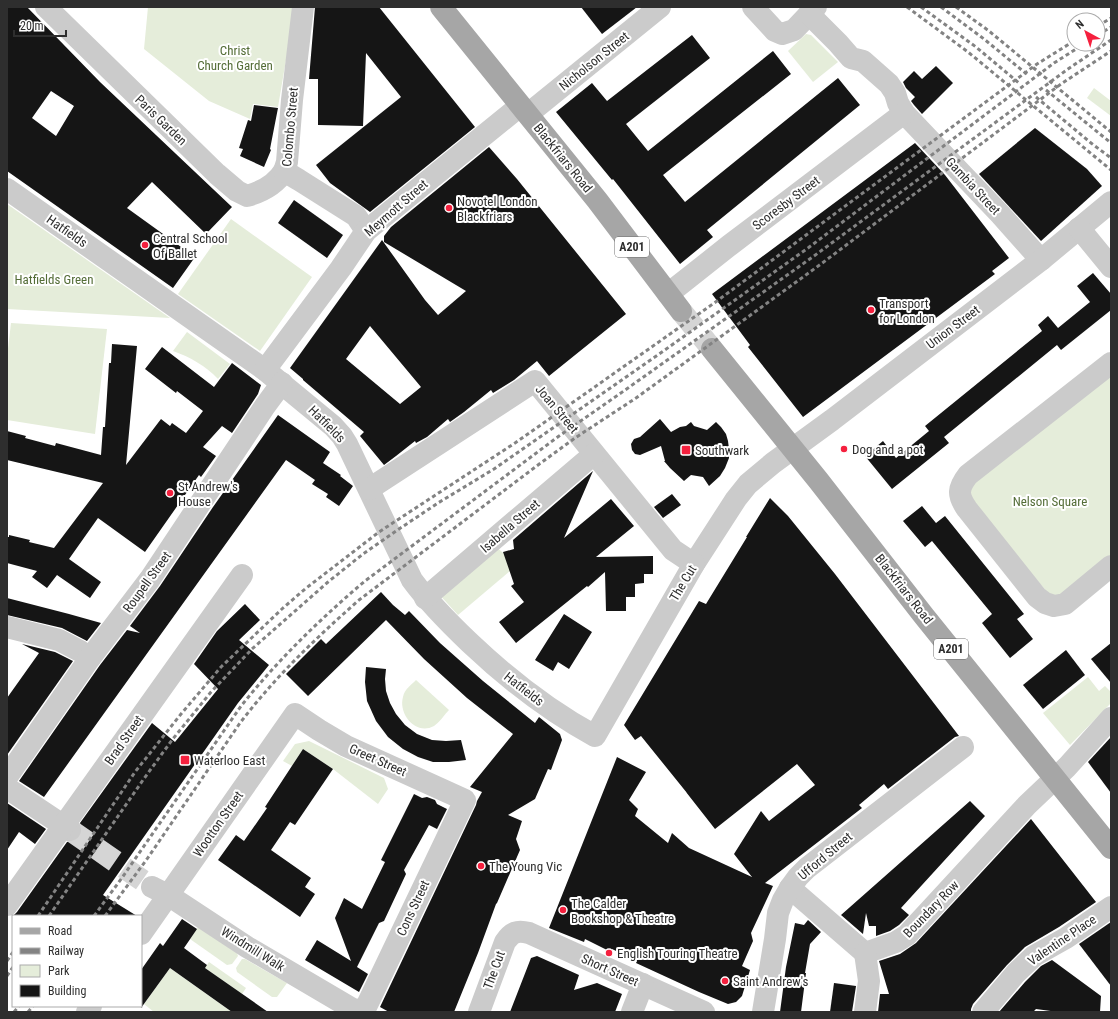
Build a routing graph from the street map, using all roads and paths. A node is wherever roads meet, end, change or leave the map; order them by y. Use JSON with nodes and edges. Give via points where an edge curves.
{"nodes":[{"id":1,"x":46,"y":7,"type":"edge"},
{"id":2,"x":303,"y":7,"type":"edge"},
{"id":3,"x":441,"y":7,"type":"edge"},
{"id":4,"x":660,"y":7,"type":"edge"},
{"id":5,"x":753,"y":7,"type":"edge"},
{"id":6,"x":813,"y":10,"type":"edge"},
{"id":7,"x":524,"y":110,"type":"junction"},
{"id":8,"x":904,"y":112,"type":"junction"},
{"id":9,"x":284,"y":171,"type":"junction"},
{"id":10,"x":7,"y":189,"type":"edge"},
{"id":11,"x":1111,"y":202,"type":"edge"},
{"id":12,"x":1079,"y":228,"type":"junction"},
{"id":13,"x":366,"y":231,"type":"junction"},
{"id":14,"x":1041,"y":260,"type":"junction"},
{"id":15,"x":1111,"y":267,"type":"edge"},
{"id":16,"x":668,"y":294,"type":"junction"},
{"id":17,"x":681,"y":311,"type":"tunnel mouth"},
{"id":18,"x":712,"y":349,"type":"tunnel mouth"},
{"id":19,"x":1111,"y":363,"type":"edge"},
{"id":20,"x":265,"y":370,"type":"junction"},
{"id":21,"x":282,"y":383,"type":"junction"},
{"id":22,"x":792,"y":448,"type":"junction"},
{"id":23,"x":594,"y":454,"type":"junction"},
{"id":24,"x":369,"y":489,"type":"junction"},
{"id":25,"x":694,"y":564,"type":"junction"},
{"id":26,"x":1111,"y":566,"type":"edge"},
{"id":27,"x":242,"y":575,"type":"dead end"},
{"id":28,"x":425,"y":598,"type":"junction"},
{"id":29,"x":7,"y":627,"type":"edge"},
{"id":30,"x":90,"y":658,"type":"junction"},
{"id":31,"x":295,"y":714,"type":"joint"},
{"id":32,"x":1111,"y":718,"type":"edge"},
{"id":33,"x":595,"y":736,"type":"joint"},
{"id":34,"x":963,"y":747,"type":"dead end"},
{"id":35,"x":7,"y":777,"type":"edge"},
{"id":36,"x":1055,"y":778,"type":"junction"},
{"id":37,"x":7,"y":788,"type":"edge"},
{"id":38,"x":464,"y":800,"type":"joint"},
{"id":39,"x":67,"y":828,"type":"junction"},
{"id":40,"x":1111,"y":848,"type":"edge"},
{"id":41,"x":790,"y":888,"type":"junction"},
{"id":42,"x":160,"y":891,"type":"junction"},
{"id":43,"x":7,"y":905,"type":"edge"},
{"id":44,"x":1111,"y":907,"type":"edge"},
{"id":45,"x":142,"y":932,"type":"edge"},
{"id":46,"x":515,"y":932,"type":"joint"},
{"id":47,"x":865,"y":953,"type":"junction"},
{"id":48,"x":643,"y":984,"type":"junction"},
{"id":49,"x":356,"y":1011,"type":"joint"},
{"id":50,"x":479,"y":1012,"type":"edge"},
{"id":51,"x":632,"y":1012,"type":"edge"},
{"id":52,"x":704,"y":1012,"type":"edge"},
{"id":53,"x":763,"y":1012,"type":"edge"},
{"id":54,"x":865,"y":1012,"type":"edge"},
{"id":55,"x":983,"y":1012,"type":"edge"}],
"edges":[{"from":1,"to":9,"type":"street","name":"Paris Garden","via":[[186,145],[237,190],[247,196],[257,193],[267,188]]},
{"from":2,"to":9,"type":"street","name":"Colombo Street"},
{"from":3,"to":7,"type":"main road","name":"Blackfriars Road","number":"A201"},
{"from":4,"to":7,"type":"street","name":"Nicholson Street"},
{"from":5,"to":6,"type":"street","via":[[775,31],[782,34],[794,30]]},
{"from":6,"to":8,"type":"street","name":"Gambia Street","via":[[850,58],[863,61],[889,84]]},
{"from":7,"to":13,"type":"street","name":"Meymott Street"},
{"from":7,"to":16,"type":"main road","name":"Blackfriars Road","number":"A201","via":[[597,200]]},
{"from":8,"to":14,"type":"street","name":"Gambia Street"},
{"from":8,"to":16,"type":"street","name":"Scoresby Street"},
{"from":9,"to":13,"type":"street","name":"Colombo Street","via":[[356,216]]},
{"from":10,"to":20,"type":"street","name":"Hatfields"},
{"from":11,"to":12,"type":"street","name":"Union Street"},
{"from":12,"to":14,"type":"street","name":"Union Street"},
{"from":12,"to":15,"type":"street"},
{"from":13,"to":20,"type":"street","name":"Meymott Street"},
{"from":14,"to":22,"type":"street","name":"Union Street"},
{"from":16,"to":17,"type":"main road","name":"Blackfriars Road","number":"A201"},
{"from":18,"to":22,"type":"main road","name":"Blackfriars Road","number":"A201"},
{"from":19,"to":26,"type":"street","via":[[968,475],[959,491],[964,505],[1037,597],[1045,603],[1054,606],[1065,604]]},
{"from":20,"to":21,"type":"street","name":"Hatfields"},
{"from":21,"to":24,"type":"street","name":"Hatfields","via":[[342,436]]},
{"from":21,"to":30,"type":"street","name":"Roupell Street","via":[[150,579]]},
{"from":22,"to":25,"type":"street","name":"The Cut","via":[[748,484]]},
{"from":22,"to":36,"type":"main road","name":"Blackfriars Road","number":"A201","via":[[928,622]]},
{"from":23,"to":24,"type":"street","name":"Joan Street","via":[[535,381]]},
{"from":23,"to":25,"type":"street","name":"Joan Street","via":[[673,550]]},
{"from":23,"to":28,"type":"street","name":"Isabella Street"},
{"from":24,"to":28,"type":"street","name":"Hatfields","via":[[412,580]]},
{"from":25,"to":33,"type":"street","name":"The Cut"},
{"from":27,"to":39,"type":"street","name":"Brad Street","via":[[198,644]]},
{"from":28,"to":33,"type":"street","name":"Hatfields","via":[[509,678],[534,698]]},
{"from":29,"to":30,"type":"street","via":[[59,640]]},
{"from":30,"to":35,"type":"street","name":"Roupell Street"},
{"from":31,"to":38,"type":"street","name":"Greet Street","via":[[346,746]]},
{"from":31,"to":42,"type":"street","name":"Wootton Street"},
{"from":32,"to":36,"type":"street","name":"Boundary Row"},
{"from":34,"to":41,"type":"street","name":"Ufford Street","via":[[807,868]]},
{"from":36,"to":40,"type":"main road","name":"Blackfriars Road","number":"A201"},
{"from":36,"to":47,"type":"street","name":"Boundary Row","via":[[907,936]]},
{"from":37,"to":39,"type":"street"},
{"from":38,"to":49,"type":"street","name":"Cons Street","via":[[366,1007]]},
{"from":39,"to":43,"type":"street","name":"Brad Street"},
{"from":41,"to":47,"type":"street"},
{"from":41,"to":53,"type":"street","name":"Ufford Street","via":[[778,913]]},
{"from":42,"to":45,"type":"street","name":"Wootton Street"},
{"from":42,"to":49,"type":"street","name":"Windmill Walk","via":[[247,947]]},
{"from":44,"to":55,"type":"street","name":"Valentine Place","via":[[1034,956]]},
{"from":46,"to":48,"type":"street","name":"Short Street","via":[[529,933]]},
{"from":46,"to":50,"type":"street","name":"The Cut","via":[[505,942]]},
{"from":47,"to":54,"type":"street","via":[[869,981]]},
{"from":48,"to":51,"type":"street"},
{"from":48,"to":52,"type":"street","name":"Short Street"}]}
